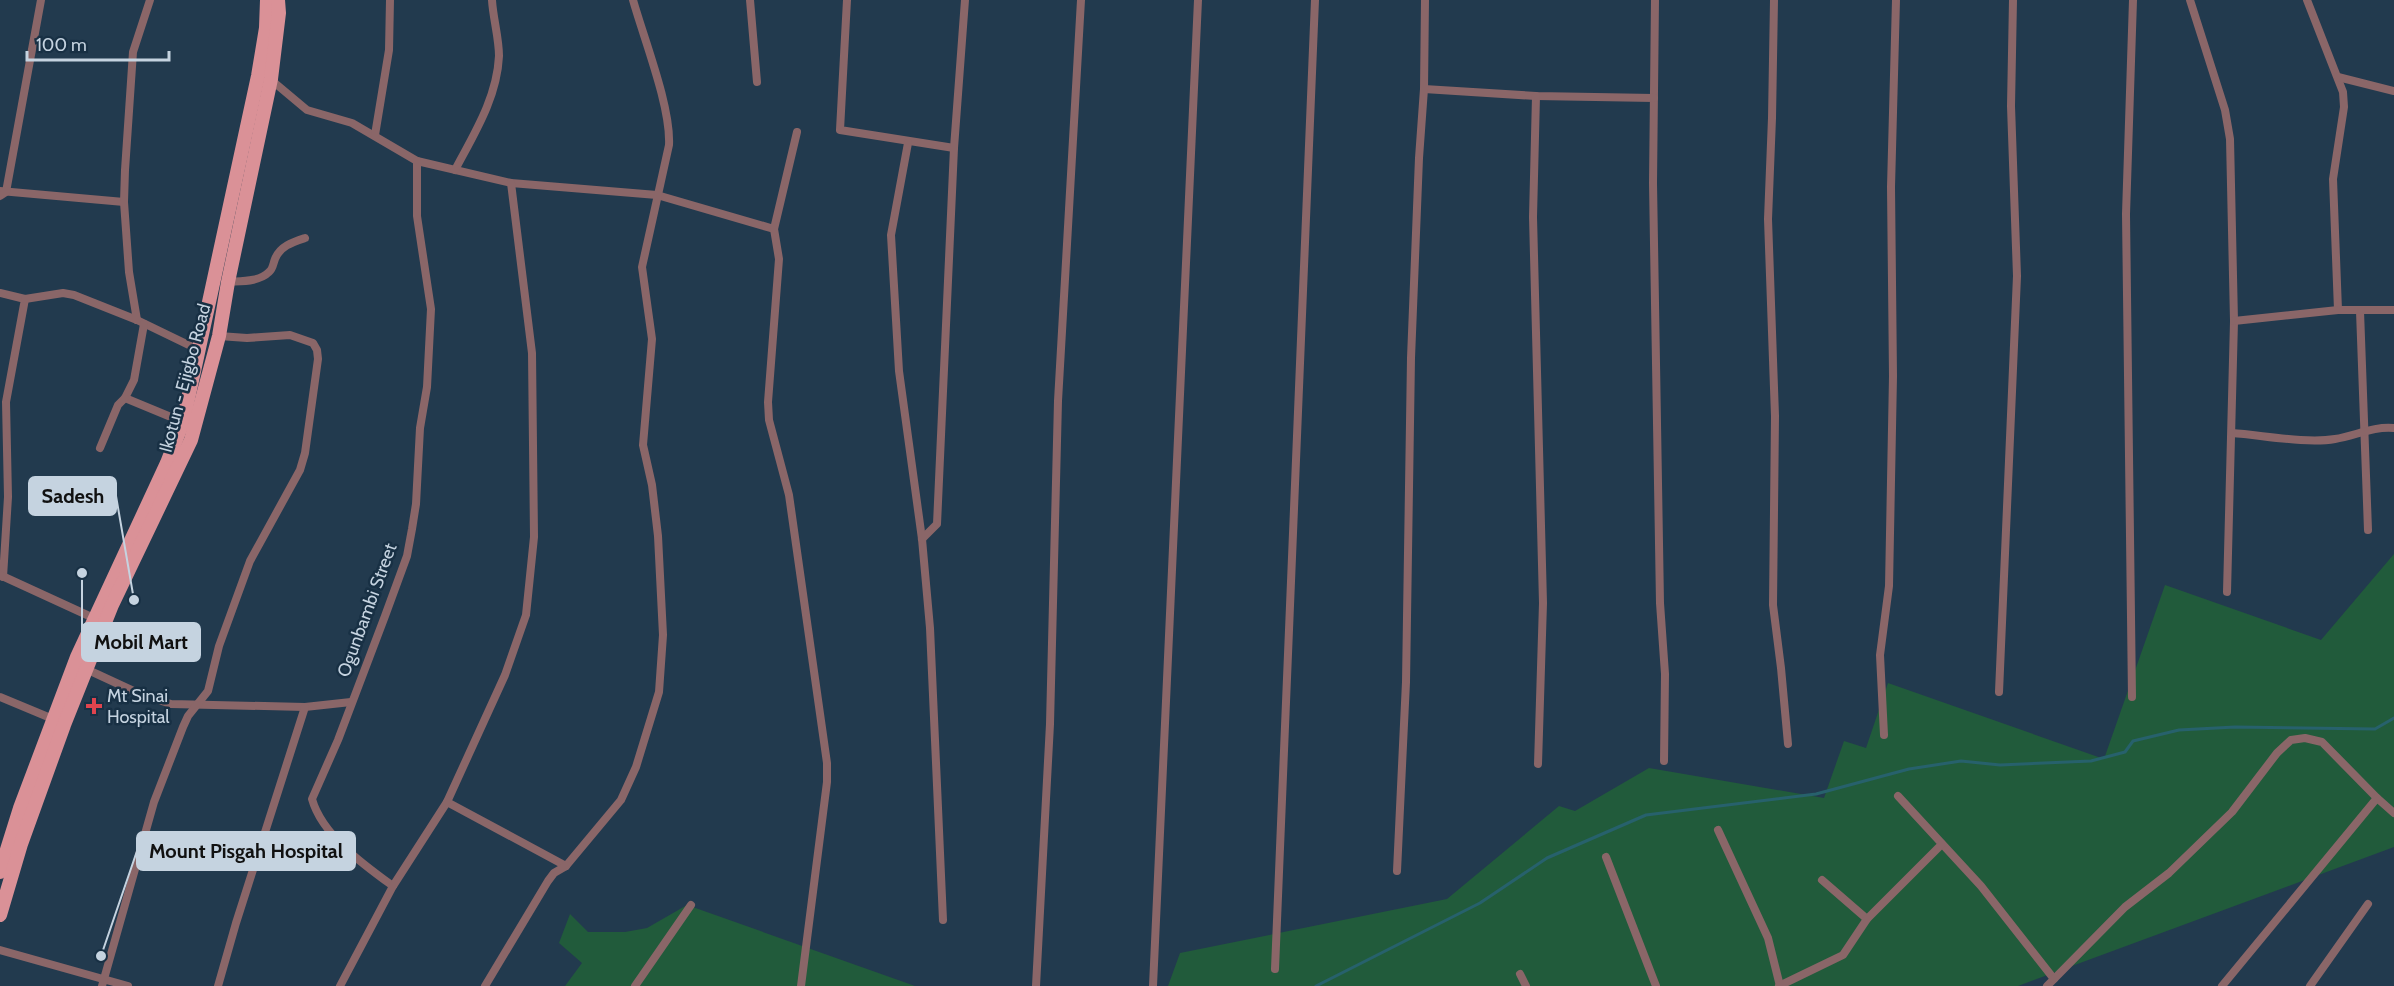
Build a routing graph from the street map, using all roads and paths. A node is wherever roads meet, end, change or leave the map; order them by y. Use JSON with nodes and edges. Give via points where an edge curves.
{"nodes":[{"id":1,"x":41,"y":0,"type":"edge"},
{"id":2,"x":150,"y":0,"type":"edge"},
{"id":3,"x":267,"y":0,"type":"edge"},
{"id":4,"x":278,"y":0,"type":"edge"},
{"id":5,"x":390,"y":0,"type":"edge"},
{"id":6,"x":492,"y":0,"type":"edge"},
{"id":7,"x":633,"y":0,"type":"edge"},
{"id":8,"x":750,"y":0,"type":"edge"},
{"id":9,"x":847,"y":0,"type":"edge"},
{"id":10,"x":965,"y":0,"type":"edge"},
{"id":11,"x":1081,"y":0,"type":"edge"},
{"id":12,"x":1198,"y":0,"type":"edge"},
{"id":13,"x":1315,"y":0,"type":"edge"},
{"id":14,"x":1425,"y":0,"type":"edge"},
{"id":15,"x":1655,"y":0,"type":"edge"},
{"id":16,"x":1774,"y":0,"type":"edge"},
{"id":17,"x":1896,"y":0,"type":"edge"},
{"id":18,"x":2013,"y":0,"type":"edge"},
{"id":19,"x":2133,"y":0,"type":"edge"},
{"id":20,"x":2190,"y":0,"type":"edge"},
{"id":21,"x":2307,"y":0,"type":"edge"},
{"id":22,"x":2338,"y":77,"type":"junction"},
{"id":23,"x":264,"y":78,"type":"junction"},
{"id":24,"x":757,"y":82,"type":"dead end"},
{"id":25,"x":1424,"y":89,"type":"junction"},
{"id":26,"x":2394,"y":92,"type":"edge"},
{"id":27,"x":1536,"y":96,"type":"junction"},
{"id":28,"x":1654,"y":98,"type":"junction"},
{"id":29,"x":797,"y":132,"type":"dead end"},
{"id":30,"x":375,"y":135,"type":"junction"},
{"id":31,"x":908,"y":143,"type":"junction"},
{"id":32,"x":954,"y":148,"type":"junction"},
{"id":33,"x":417,"y":161,"type":"junction"},
{"id":34,"x":455,"y":170,"type":"junction"},
{"id":35,"x":511,"y":183,"type":"junction"},
{"id":36,"x":2,"y":193,"type":"edge"},
{"id":37,"x":657,"y":195,"type":"junction"},
{"id":38,"x":124,"y":202,"type":"junction"},
{"id":39,"x":774,"y":229,"type":"junction"},
{"id":40,"x":305,"y":238,"type":"dead end"},
{"id":41,"x":228,"y":282,"type":"junction"},
{"id":42,"x":0,"y":293,"type":"edge"},
{"id":43,"x":25,"y":299,"type":"junction"},
{"id":44,"x":2338,"y":310,"type":"junction"},
{"id":45,"x":2360,"y":310,"type":"junction"},
{"id":46,"x":2394,"y":310,"type":"edge"},
{"id":47,"x":2234,"y":321,"type":"junction"},
{"id":48,"x":140,"y":322,"type":"junction"},
{"id":49,"x":219,"y":336,"type":"junction"},
{"id":50,"x":199,"y":350,"type":"junction"},
{"id":51,"x":125,"y":398,"type":"junction"},
{"id":52,"x":183,"y":422,"type":"junction"},
{"id":53,"x":2394,"y":428,"type":"edge"},
{"id":54,"x":2365,"y":430,"type":"junction"},
{"id":55,"x":2232,"y":433,"type":"junction"},
{"id":56,"x":99,"y":448,"type":"dead end"},
{"id":57,"x":2368,"y":530,"type":"dead end"},
{"id":58,"x":922,"y":539,"type":"junction"},
{"id":59,"x":1,"y":576,"type":"edge"},
{"id":60,"x":2227,"y":592,"type":"dead end"},
{"id":61,"x":99,"y":621,"type":"junction"},
{"id":62,"x":86,"y":669,"type":"junction"},
{"id":63,"x":1999,"y":692,"type":"dead end"},
{"id":64,"x":0,"y":697,"type":"edge"},
{"id":65,"x":2132,"y":698,"type":"dead end"},
{"id":66,"x":351,"y":702,"type":"junction"},
{"id":67,"x":198,"y":703,"type":"junction"},
{"id":68,"x":305,"y":707,"type":"junction"},
{"id":69,"x":53,"y":719,"type":"junction"},
{"id":70,"x":1884,"y":735,"type":"dead end"},
{"id":71,"x":1788,"y":744,"type":"dead end"},
{"id":72,"x":1664,"y":760,"type":"dead end"},
{"id":73,"x":1538,"y":764,"type":"dead end"},
{"id":74,"x":1898,"y":796,"type":"dead end"},
{"id":75,"x":2377,"y":798,"type":"junction"},
{"id":76,"x":447,"y":802,"type":"junction"},
{"id":77,"x":2394,"y":813,"type":"edge"},
{"id":78,"x":1718,"y":830,"type":"dead end"},
{"id":79,"x":1942,"y":844,"type":"junction"},
{"id":80,"x":1606,"y":857,"type":"dead end"},
{"id":81,"x":566,"y":866,"type":"junction"},
{"id":82,"x":1398,"y":871,"type":"dead end"},
{"id":83,"x":0,"y":872,"type":"edge"},
{"id":84,"x":1822,"y":880,"type":"dead end"},
{"id":85,"x":393,"y":886,"type":"junction"},
{"id":86,"x":2368,"y":904,"type":"dead end"},
{"id":87,"x":691,"y":905,"type":"dead end"},
{"id":88,"x":0,"y":915,"type":"edge"},
{"id":89,"x":1867,"y":918,"type":"junction"},
{"id":90,"x":943,"y":920,"type":"dead end"},
{"id":91,"x":0,"y":950,"type":"edge"},
{"id":92,"x":1275,"y":969,"type":"dead end"},
{"id":93,"x":1520,"y":974,"type":"dead end"},
{"id":94,"x":2054,"y":979,"type":"junction"},
{"id":95,"x":103,"y":983,"type":"edge"},
{"id":96,"x":128,"y":986,"type":"edge"},
{"id":97,"x":218,"y":986,"type":"edge"},
{"id":98,"x":340,"y":986,"type":"edge"},
{"id":99,"x":485,"y":986,"type":"edge"},
{"id":100,"x":635,"y":986,"type":"edge"},
{"id":101,"x":801,"y":986,"type":"edge"},
{"id":102,"x":1036,"y":986,"type":"edge"},
{"id":103,"x":1153,"y":986,"type":"edge"},
{"id":104,"x":1526,"y":986,"type":"edge"},
{"id":105,"x":1656,"y":986,"type":"edge"},
{"id":106,"x":1780,"y":986,"type":"edge"},
{"id":107,"x":2047,"y":986,"type":"edge"},
{"id":108,"x":2222,"y":986,"type":"edge"},
{"id":109,"x":2310,"y":986,"type":"edge"}],
"edges":[{"from":1,"to":36,"type":"street"},
{"from":2,"to":38,"type":"street","via":[[133,52]]},
{"from":3,"to":23,"type":"main road","name":"Ikotun - Ejigbo Road"},
{"from":4,"to":23,"type":"main road","name":"Ikotun - Ejigbo Road","via":[[279,13]]},
{"from":5,"to":30,"type":"street","via":[[389,50]]},
{"from":6,"to":34,"type":"street","via":[[499,55],[495,82],[487,108]]},
{"from":7,"to":37,"type":"street","via":[[670,134]]},
{"from":8,"to":24,"type":"street"},
{"from":9,"to":31,"type":"street","via":[[839,128],[842,132]]},
{"from":10,"to":32,"type":"street"},
{"from":11,"to":102,"type":"street","via":[[1058,401],[1050,724]]},
{"from":12,"to":103,"type":"street"},
{"from":13,"to":92,"type":"street"},
{"from":14,"to":25,"type":"street"},
{"from":15,"to":28,"type":"street"},
{"from":16,"to":71,"type":"street","via":[[1768,219],[1775,416],[1773,605]]},
{"from":17,"to":70,"type":"street","via":[[1889,586],[1880,655]]},
{"from":18,"to":63,"type":"street","via":[[2011,106],[2017,276]]},
{"from":19,"to":65,"type":"street","via":[[2126,214]]},
{"from":20,"to":47,"type":"street","via":[[2229,125]]},
{"from":21,"to":22,"type":"street"},
{"from":22,"to":26,"type":"street"},
{"from":22,"to":44,"type":"street","via":[[2344,107],[2333,179]]},
{"from":23,"to":30,"type":"street","via":[[307,110],[352,123]]},
{"from":23,"to":41,"type":"main road","name":"Ikotun - Ejigbo Road"},
{"from":23,"to":50,"type":"main road","name":"Ikotun - Ejigbo Road"},
{"from":25,"to":27,"type":"street"},
{"from":25,"to":82,"type":"street","via":[[1411,358],[1406,682]]},
{"from":27,"to":28,"type":"street"},
{"from":27,"to":73,"type":"street","via":[[1533,217],[1543,603]]},
{"from":28,"to":72,"type":"street"},
{"from":29,"to":39,"type":"street"},
{"from":30,"to":33,"type":"street"},
{"from":31,"to":32,"type":"street"},
{"from":31,"to":58,"type":"street","via":[[891,235],[899,371]]},
{"from":32,"to":58,"type":"street","via":[[937,524]]},
{"from":33,"to":34,"type":"street"},
{"from":33,"to":66,"type":"street","name":"Ogunbambi Street","via":[[417,216],[431,309],[416,504],[407,556]]},
{"from":34,"to":35,"type":"street"},
{"from":35,"to":37,"type":"street"},
{"from":35,"to":76,"type":"street","via":[[532,353],[534,537],[526,615],[505,675]]},
{"from":36,"to":38,"type":"street"},
{"from":37,"to":39,"type":"street"},
{"from":37,"to":81,"type":"street","via":[[642,267],[652,339],[643,445],[658,536],[663,635],[659,692],[636,767],[621,800]]},
{"from":38,"to":48,"type":"street","via":[[129,272]]},
{"from":39,"to":101,"type":"street","via":[[779,259],[769,420],[789,495],[827,763]]},
{"from":40,"to":41,"type":"street","via":[[280,250],[271,271],[264,276]]},
{"from":41,"to":49,"type":"main road","name":"Ikotun - Ejigbo Road"},
{"from":42,"to":43,"type":"street"},
{"from":43,"to":48,"type":"street","via":[[74,295]]},
{"from":43,"to":59,"type":"street","via":[[6,402],[8,497]]},
{"from":44,"to":45,"type":"street"},
{"from":44,"to":47,"type":"street"},
{"from":45,"to":46,"type":"street"},
{"from":45,"to":54,"type":"street"},
{"from":47,"to":55,"type":"street"},
{"from":48,"to":50,"type":"street"},
{"from":48,"to":51,"type":"street","via":[[134,380]]},
{"from":49,"to":61,"type":"main road","name":"Ikotun - Ejigbo Road","via":[[186,451]]},
{"from":49,"to":67,"type":"street","via":[[303,338],[313,343],[318,359],[300,470],[250,561],[219,646],[213,680]]},
{"from":50,"to":52,"type":"main road","name":"Ikotun - Ejigbo Road"},
{"from":51,"to":52,"type":"street"},
{"from":51,"to":56,"type":"street"},
{"from":52,"to":61,"type":"main road","name":"Ikotun - Ejigbo Road"},
{"from":53,"to":54,"type":"street"},
{"from":54,"to":55,"type":"street","via":[[2316,440]]},
{"from":54,"to":57,"type":"street"},
{"from":55,"to":60,"type":"street"},
{"from":58,"to":90,"type":"street","via":[[930,628]]},
{"from":59,"to":61,"type":"street"},
{"from":61,"to":62,"type":"main road","name":"Ikotun - Ejigbo Road"},
{"from":61,"to":69,"type":"main road","name":"Ikotun - Ejigbo Road"},
{"from":62,"to":67,"type":"street","via":[[171,704]]},
{"from":62,"to":88,"type":"main road","name":"Ikotun - Ejigbo Road","via":[[45,775]]},
{"from":64,"to":69,"type":"street"},
{"from":66,"to":68,"type":"street"},
{"from":66,"to":85,"type":"street","name":"Ogunbambi Street","via":[[312,799],[318,815],[348,850]]},
{"from":67,"to":68,"type":"street"},
{"from":67,"to":95,"type":"street","via":[[183,727],[154,802]]},
{"from":68,"to":97,"type":"street"},
{"from":69,"to":83,"type":"main road","name":"Ikotun - Ejigbo Road"},
{"from":74,"to":79,"type":"street"},
{"from":75,"to":77,"type":"street"},
{"from":75,"to":94,"type":"street","via":[[2322,742],[2291,740],[2232,812],[2169,873],[2126,907]]},
{"from":75,"to":108,"type":"street"},
{"from":76,"to":81,"type":"street"},
{"from":76,"to":85,"type":"street"},
{"from":78,"to":106,"type":"street","via":[[1768,938]]},
{"from":79,"to":89,"type":"street"},
{"from":79,"to":94,"type":"street","via":[[1981,886]]},
{"from":80,"to":105,"type":"street"},
{"from":81,"to":99,"type":"street","via":[[554,873],[541,891]]},
{"from":84,"to":89,"type":"street"},
{"from":85,"to":98,"type":"street"},
{"from":86,"to":109,"type":"street"},
{"from":87,"to":100,"type":"street"},
{"from":89,"to":106,"type":"street","via":[[1843,955]]},
{"from":91,"to":95,"type":"street"},
{"from":93,"to":104,"type":"street"},
{"from":94,"to":107,"type":"street"},
{"from":95,"to":96,"type":"street"}]}
